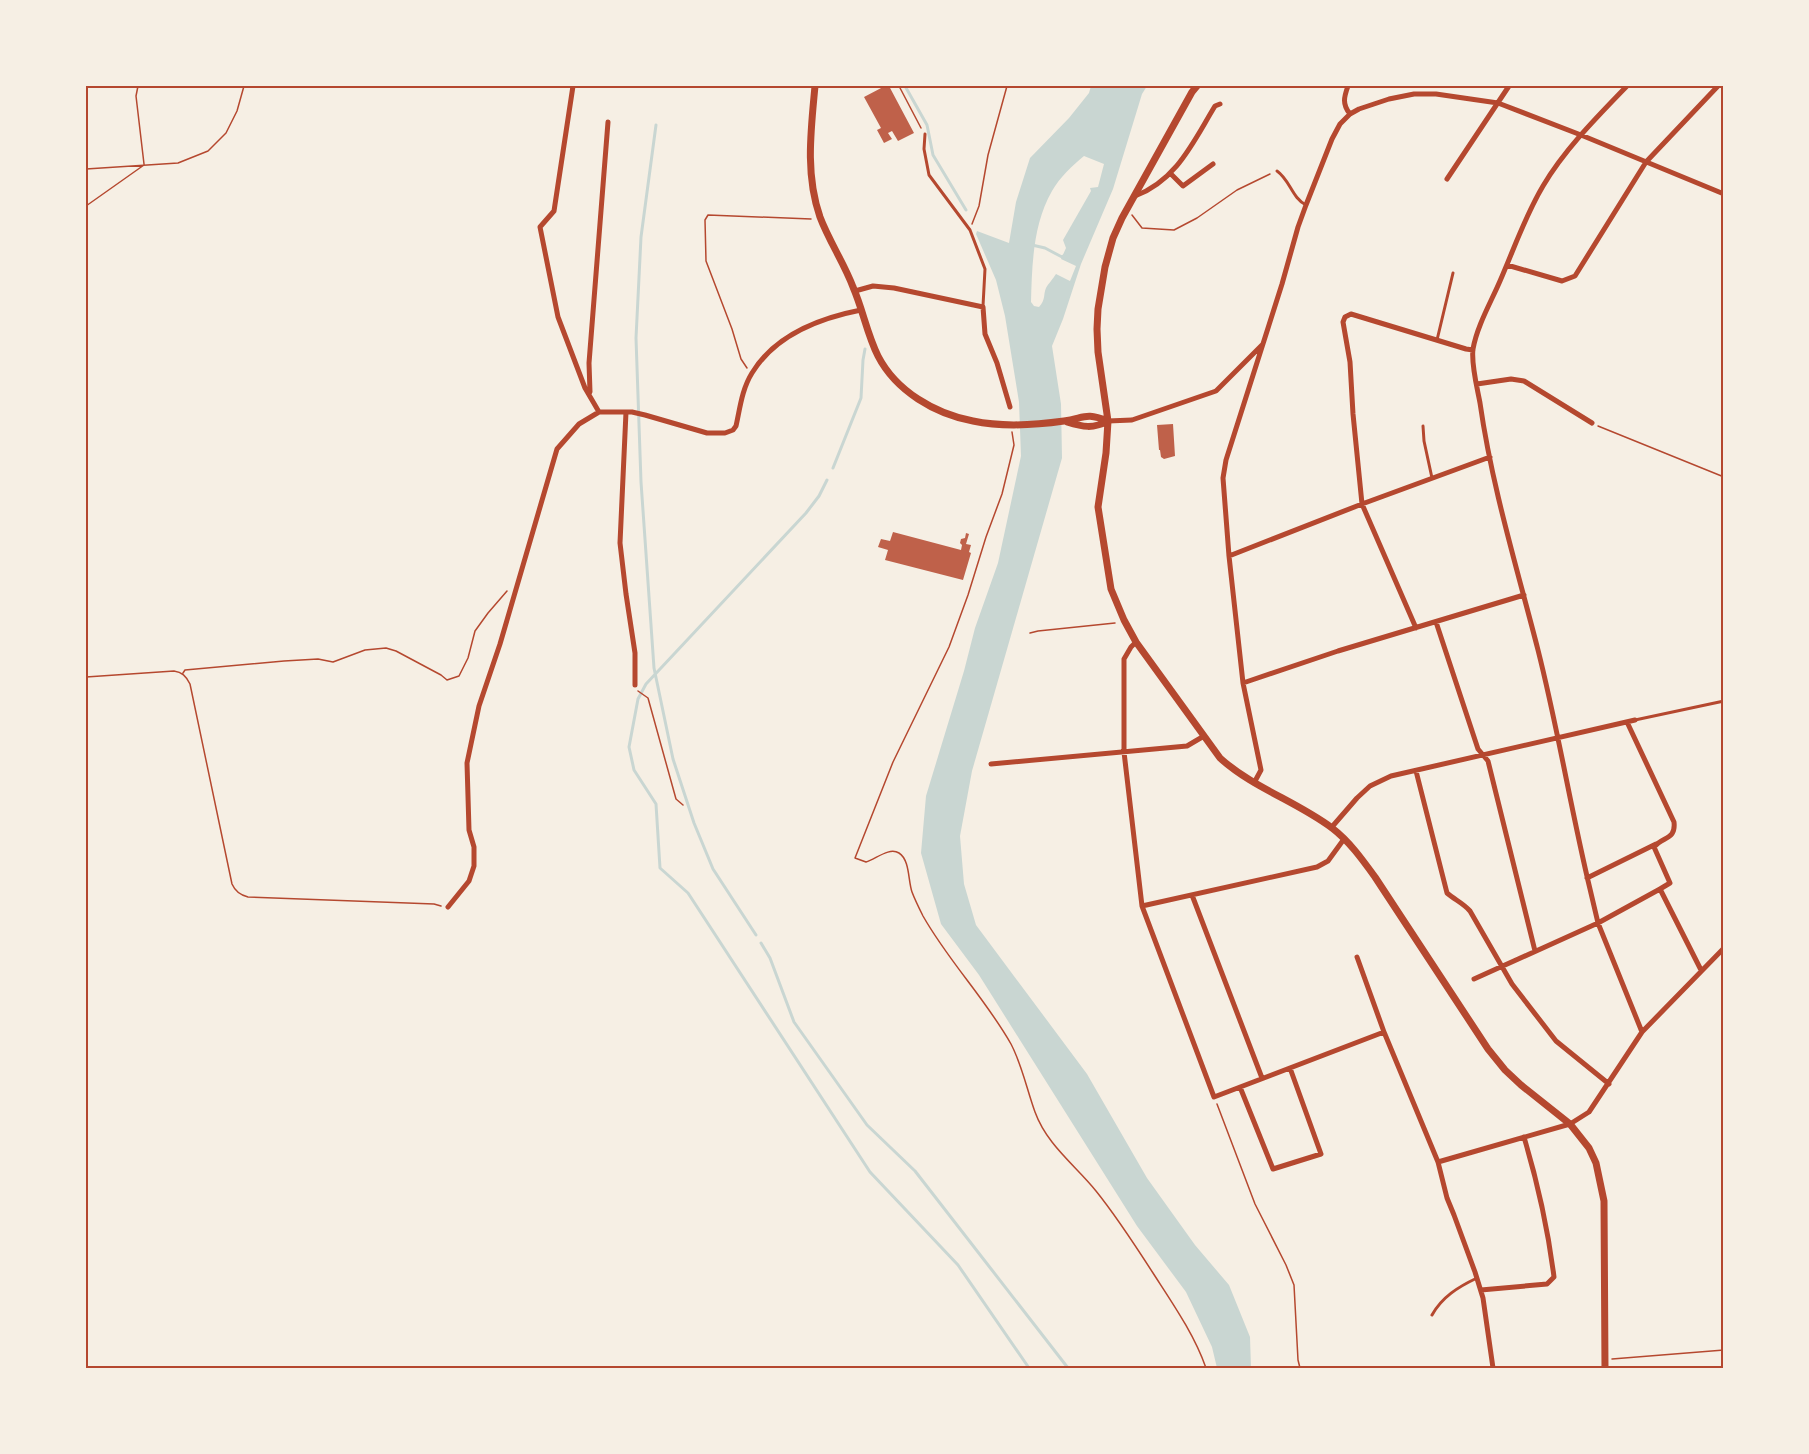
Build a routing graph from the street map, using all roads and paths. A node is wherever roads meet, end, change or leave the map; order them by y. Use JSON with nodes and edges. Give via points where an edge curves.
{"nodes":[{"id":1,"x":138,"y":86,"type":"edge"},
{"id":2,"x":244,"y":86,"type":"edge"},
{"id":3,"x":573,"y":86,"type":"edge"},
{"id":4,"x":815,"y":86,"type":"edge"},
{"id":5,"x":899,"y":86,"type":"edge"},
{"id":6,"x":1007,"y":86,"type":"edge"},
{"id":7,"x":1197,"y":86,"type":"edge"},
{"id":8,"x":1348,"y":86,"type":"edge"},
{"id":9,"x":1509,"y":86,"type":"edge"},
{"id":10,"x":1627,"y":86,"type":"edge"},
{"id":11,"x":1718,"y":86,"type":"edge"},
{"id":12,"x":1498,"y":103,"type":"junction"},
{"id":13,"x":1220,"y":104,"type":"dead end"},
{"id":14,"x":1350,"y":114,"type":"junction"},
{"id":15,"x":608,"y":122,"type":"dead end"},
{"id":16,"x":925,"y":134,"type":"joint"},
{"id":17,"x":1581,"y":135,"type":"junction"},
{"id":18,"x":1646,"y":162,"type":"junction"},
{"id":19,"x":144,"y":164,"type":"junction"},
{"id":20,"x":1213,"y":164,"type":"dead end"},
{"id":21,"x":86,"y":169,"type":"edge"},
{"id":22,"x":1277,"y":171,"type":"joint"},
{"id":23,"x":1171,"y":174,"type":"junction"},
{"id":24,"x":1447,"y":179,"type":"dead end"},
{"id":25,"x":1724,"y":194,"type":"edge"},
{"id":26,"x":1135,"y":196,"type":"junction"},
{"id":27,"x":1306,"y":205,"type":"junction"},
{"id":28,"x":86,"y":206,"type":"edge"},
{"id":29,"x":1127,"y":210,"type":"junction"},
{"id":30,"x":821,"y":219,"type":"junction"},
{"id":31,"x":970,"y":230,"type":"junction"},
{"id":32,"x":1507,"y":265,"type":"junction"},
{"id":33,"x":1453,"y":273,"type":"dead end"},
{"id":34,"x":855,"y":291,"type":"junction"},
{"id":35,"x":982,"y":307,"type":"junction"},
{"id":36,"x":861,"y":310,"type":"junction"},
{"id":37,"x":1437,"y":340,"type":"junction"},
{"id":38,"x":1263,"y":344,"type":"junction"},
{"id":39,"x":1473,"y":350,"type":"junction"},
{"id":40,"x":751,"y":373,"type":"junction"},
{"id":41,"x":1477,"y":384,"type":"junction"},
{"id":42,"x":590,"y":396,"type":"junction"},
{"id":43,"x":1010,"y":407,"type":"dead end"},
{"id":44,"x":599,"y":412,"type":"junction"},
{"id":45,"x":629,"y":412,"type":"junction"},
{"id":46,"x":1066,"y":421,"type":"junction"},
{"id":47,"x":1108,"y":422,"type":"junction"},
{"id":48,"x":1592,"y":423,"type":"joint"},
{"id":49,"x":1424,"y":426,"type":"dead end"},
{"id":50,"x":1012,"y":431,"type":"dead end"},
{"id":51,"x":1490,"y":457,"type":"junction"},
{"id":52,"x":1724,"y":477,"type":"edge"},
{"id":53,"x":1432,"y":478,"type":"junction"},
{"id":54,"x":1362,"y":504,"type":"junction"},
{"id":55,"x":1229,"y":556,"type":"junction"},
{"id":56,"x":517,"y":582,"type":"junction"},
{"id":57,"x":1524,"y":595,"type":"junction"},
{"id":58,"x":1124,"y":620,"type":"junction"},
{"id":59,"x":1436,"y":622,"type":"junction"},
{"id":60,"x":1416,"y":628,"type":"junction"},
{"id":61,"x":1030,"y":633,"type":"dead end"},
{"id":62,"x":1136,"y":642,"type":"junction"},
{"id":63,"x":183,"y":674,"type":"junction"},
{"id":64,"x":86,"y":677,"type":"edge"},
{"id":65,"x":1243,"y":683,"type":"junction"},
{"id":66,"x":636,"y":688,"type":"joint"},
{"id":67,"x":1724,"y":701,"type":"edge"},
{"id":68,"x":1635,"y":720,"type":"joint"},
{"id":69,"x":1627,"y":722,"type":"junction"},
{"id":70,"x":1204,"y":736,"type":"junction"},
{"id":71,"x":1557,"y":738,"type":"junction"},
{"id":72,"x":1124,"y":752,"type":"junction"},
{"id":73,"x":1483,"y":754,"type":"junction"},
{"id":74,"x":991,"y":764,"type":"dead end"},
{"id":75,"x":1416,"y":771,"type":"junction"},
{"id":76,"x":1254,"y":783,"type":"junction"},
{"id":77,"x":683,"y":805,"type":"dead end"},
{"id":78,"x":1331,"y":828,"type":"junction"},
{"id":79,"x":1344,"y":839,"type":"junction"},
{"id":80,"x":1656,"y":844,"type":"junction"},
{"id":81,"x":1587,"y":878,"type":"junction"},
{"id":82,"x":1660,"y":889,"type":"junction"},
{"id":83,"x":1192,"y":895,"type":"junction"},
{"id":84,"x":1142,"y":906,"type":"junction"},
{"id":85,"x":448,"y":907,"type":"joint"},
{"id":86,"x":1598,"y":923,"type":"junction"},
{"id":87,"x":1724,"y":948,"type":"edge"},
{"id":88,"x":1535,"y":951,"type":"junction"},
{"id":89,"x":1357,"y":957,"type":"dead end"},
{"id":90,"x":1501,"y":967,"type":"junction"},
{"id":91,"x":1701,"y":970,"type":"junction"},
{"id":92,"x":1474,"y":980,"type":"dead end"},
{"id":93,"x":1384,"y":1032,"type":"junction"},
{"id":94,"x":1642,"y":1032,"type":"junction"},
{"id":95,"x":1290,"y":1068,"type":"junction"},
{"id":96,"x":1262,"y":1078,"type":"junction"},
{"id":97,"x":1609,"y":1084,"type":"junction"},
{"id":98,"x":1240,"y":1087,"type":"junction"},
{"id":99,"x":1214,"y":1097,"type":"junction"},
{"id":100,"x":1570,"y":1124,"type":"junction"},
{"id":101,"x":1524,"y":1137,"type":"junction"},
{"id":102,"x":1438,"y":1162,"type":"junction"},
{"id":103,"x":1477,"y":1278,"type":"junction"},
{"id":104,"x":1481,"y":1290,"type":"junction"},
{"id":105,"x":1432,"y":1316,"type":"dead end"},
{"id":106,"x":1724,"y":1350,"type":"edge"},
{"id":107,"x":1605,"y":1359,"type":"junction"},
{"id":108,"x":1206,"y":1368,"type":"edge"},
{"id":109,"x":1300,"y":1368,"type":"edge"},
{"id":110,"x":1493,"y":1368,"type":"edge"},
{"id":111,"x":1605,"y":1368,"type":"edge"}],
"edges":[{"from":1,"to":19,"type":"path"},
{"from":2,"to":19,"type":"path","via":[[226,133],[208,151],[178,163]]},
{"from":3,"to":42,"type":"street","via":[[554,211],[540,227],[558,317]]},
{"from":4,"to":30,"type":"street","via":[[810,156]]},
{"from":5,"to":16,"type":"path"},
{"from":6,"to":31,"type":"path"},
{"from":7,"to":26,"type":"street"},
{"from":8,"to":14,"type":"street","via":[[1344,100]]},
{"from":9,"to":12,"type":"street"},
{"from":10,"to":17,"type":"street"},
{"from":11,"to":18,"type":"street"},
{"from":12,"to":14,"type":"street","via":[[1414,94]]},
{"from":12,"to":17,"type":"street"},
{"from":12,"to":24,"type":"street"},
{"from":13,"to":23,"type":"street"},
{"from":14,"to":27,"type":"street","via":[[1332,139]]},
{"from":15,"to":42,"type":"street","via":[[589,363]]},
{"from":16,"to":31,"type":"lane","via":[[929,175]]},
{"from":17,"to":18,"type":"street"},
{"from":17,"to":32,"type":"street","via":[[1543,186]]},
{"from":18,"to":25,"type":"street"},
{"from":18,"to":32,"type":"street","via":[[1575,276],[1562,281]]},
{"from":19,"to":21,"type":"path"},
{"from":19,"to":28,"type":"path"},
{"from":20,"to":23,"type":"street","via":[[1183,186]]},
{"from":22,"to":27,"type":"lane","via":[[1298,201]]},
{"from":22,"to":29,"type":"path","via":[[1237,190],[1174,230],[1142,228]]},
{"from":23,"to":26,"type":"street"},
{"from":26,"to":29,"type":"street"},
{"from":27,"to":38,"type":"street"},
{"from":29,"to":47,"type":"street","via":[[1112,242],[1100,292],[1098,352]]},
{"from":30,"to":34,"type":"street"},
{"from":30,"to":40,"type":"path","via":[[708,215],[705,220],[706,261],[741,359]]},
{"from":31,"to":35,"type":"lane","via":[[985,269]]},
{"from":32,"to":39,"type":"street"},
{"from":33,"to":37,"type":"lane"},
{"from":34,"to":35,"type":"street","via":[[873,286],[894,288]]},
{"from":34,"to":36,"type":"street"},
{"from":35,"to":43,"type":"street","via":[[985,334]]},
{"from":36,"to":40,"type":"street","via":[[792,334]]},
{"from":36,"to":46,"type":"street","via":[[879,357],[891,375],[906,391],[939,411],[975,422],[1005,425]]},
{"from":37,"to":39,"type":"street"},
{"from":37,"to":54,"type":"street","via":[[1351,314],[1345,317]]},
{"from":38,"to":47,"type":"street","via":[[1216,391],[1121,422]]},
{"from":38,"to":55,"type":"street","via":[[1223,478]]},
{"from":39,"to":41,"type":"street"},
{"from":40,"to":45,"type":"street","via":[[736,426],[725,433],[707,433]]},
{"from":41,"to":48,"type":"street","via":[[1524,381]]},
{"from":41,"to":51,"type":"street"},
{"from":42,"to":44,"type":"street"},
{"from":44,"to":45,"type":"street"},
{"from":44,"to":56,"type":"street","via":[[579,424],[557,449]]},
{"from":45,"to":66,"type":"street","via":[[624,428],[620,543]]},
{"from":46,"to":47,"type":"street","via":[[1089,428]]},
{"from":46,"to":47,"type":"street","via":[[1090,415]]},
{"from":47,"to":58,"type":"street","via":[[1098,507],[1111,589]]},
{"from":48,"to":52,"type":"path"},
{"from":49,"to":53,"type":"lane"},
{"from":50,"to":108,"type":"path","via":[[1014,446],[1002,495],[949,647],[893,762],[855,858],[866,862],[891,851],[903,857],[917,906],[936,940],[979,994],[1010,1042],[1039,1124],[1115,1214],[1184,1321]]},
{"from":51,"to":53,"type":"street"},
{"from":51,"to":57,"type":"street"},
{"from":53,"to":54,"type":"street"},
{"from":54,"to":55,"type":"street"},
{"from":54,"to":60,"type":"street"},
{"from":55,"to":65,"type":"street"},
{"from":56,"to":63,"type":"path","via":[[476,631],[459,676],[447,680],[386,648],[365,650],[333,662],[284,661],[185,670]]},
{"from":56,"to":85,"type":"street","via":[[479,706],[467,764],[474,866],[469,881]]},
{"from":57,"to":59,"type":"street"},
{"from":57,"to":71,"type":"street"},
{"from":58,"to":61,"type":"path"},
{"from":58,"to":62,"type":"street"},
{"from":59,"to":60,"type":"street"},
{"from":59,"to":73,"type":"street","via":[[1478,750]]},
{"from":60,"to":65,"type":"street"},
{"from":62,"to":70,"type":"street"},
{"from":62,"to":72,"type":"street","via":[[1124,659]]},
{"from":63,"to":64,"type":"path","via":[[156,671]]},
{"from":63,"to":85,"type":"path","via":[[190,684],[232,884],[237,891],[248,897]]},
{"from":65,"to":76,"type":"street","via":[[1261,770]]},
{"from":66,"to":77,"type":"path","via":[[648,698],[676,799]]},
{"from":67,"to":68,"type":"lane"},
{"from":68,"to":69,"type":"street"},
{"from":69,"to":71,"type":"street"},
{"from":69,"to":80,"type":"street","via":[[1674,822],[1671,836]]},
{"from":70,"to":72,"type":"street","via":[[1187,746]]},
{"from":70,"to":76,"type":"street","via":[[1226,763]]},
{"from":71,"to":73,"type":"street"},
{"from":71,"to":81,"type":"street"},
{"from":72,"to":74,"type":"street"},
{"from":72,"to":84,"type":"street"},
{"from":73,"to":75,"type":"street"},
{"from":73,"to":88,"type":"street","via":[[1488,761]]},
{"from":75,"to":78,"type":"street","via":[[1370,786]]},
{"from":75,"to":90,"type":"street","via":[[1447,893],[1470,911]]},
{"from":76,"to":78,"type":"street"},
{"from":78,"to":79,"type":"street"},
{"from":79,"to":83,"type":"street","via":[[1328,861],[1317,867]]},
{"from":79,"to":100,"type":"street","via":[[1370,871],[1504,1070]]},
{"from":80,"to":81,"type":"street"},
{"from":80,"to":82,"type":"street","via":[[1670,883]]},
{"from":81,"to":86,"type":"street"},
{"from":82,"to":86,"type":"street"},
{"from":82,"to":91,"type":"street"},
{"from":83,"to":84,"type":"street"},
{"from":83,"to":96,"type":"street"},
{"from":84,"to":99,"type":"street"},
{"from":86,"to":88,"type":"street"},
{"from":86,"to":94,"type":"street"},
{"from":87,"to":91,"type":"street"},
{"from":88,"to":90,"type":"street"},
{"from":89,"to":93,"type":"street"},
{"from":90,"to":92,"type":"street"},
{"from":90,"to":97,"type":"street","via":[[1556,1041]]},
{"from":91,"to":94,"type":"street"},
{"from":93,"to":95,"type":"street"},
{"from":93,"to":102,"type":"street"},
{"from":94,"to":97,"type":"street"},
{"from":95,"to":96,"type":"street"},
{"from":95,"to":98,"type":"street","via":[[1321,1154],[1273,1169]]},
{"from":96,"to":98,"type":"street"},
{"from":97,"to":100,"type":"street","via":[[1588,1113]]},
{"from":98,"to":99,"type":"street"},
{"from":99,"to":109,"type":"path","via":[[1255,1204],[1294,1285]]},
{"from":100,"to":101,"type":"street"},
{"from":100,"to":107,"type":"street","via":[[1596,1163],[1604,1201]]},
{"from":101,"to":102,"type":"street"},
{"from":101,"to":104,"type":"street","via":[[1538,1181],[1554,1277],[1547,1284]]},
{"from":102,"to":103,"type":"street"},
{"from":103,"to":104,"type":"street"},
{"from":103,"to":105,"type":"lane","via":[[1446,1298]]},
{"from":104,"to":110,"type":"street"},
{"from":106,"to":107,"type":"path"},
{"from":107,"to":111,"type":"street"}]}
